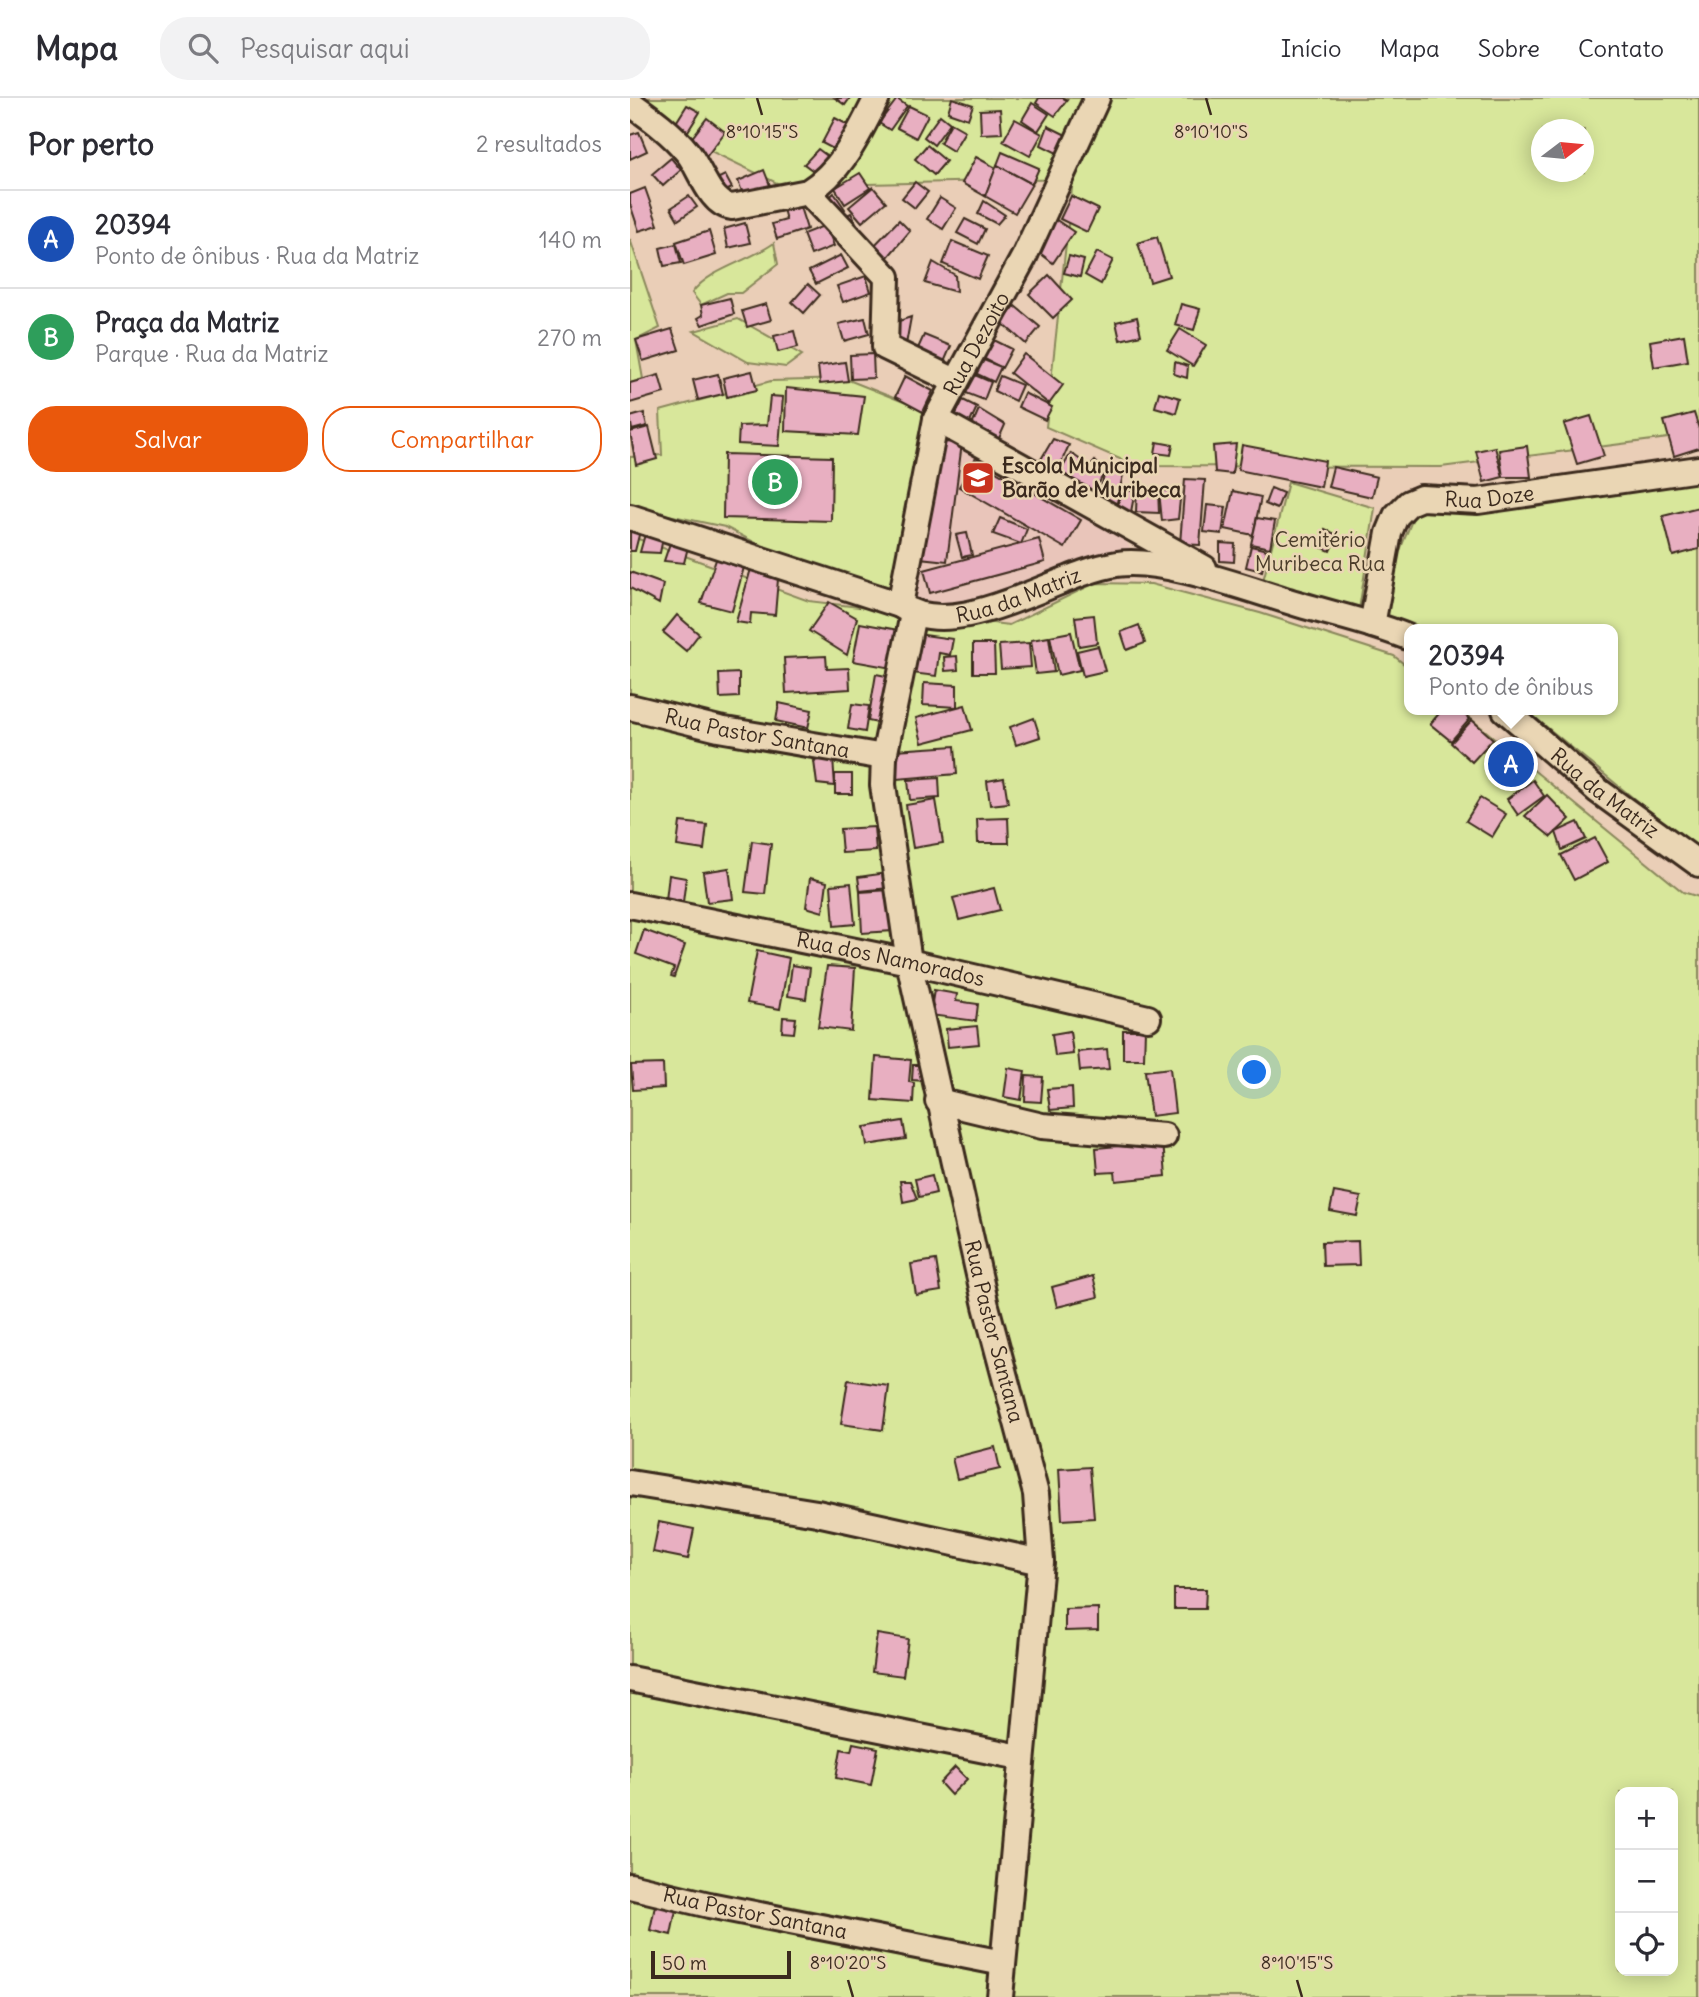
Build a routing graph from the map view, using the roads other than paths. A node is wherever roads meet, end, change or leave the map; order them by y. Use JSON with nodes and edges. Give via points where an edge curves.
{"nodes":[{"id":1,"x":877,"y":98,"type":"edge"},
{"id":2,"x":1097,"y":98,"type":"edge"},
{"id":3,"x":630,"y":103,"type":"edge"},
{"id":4,"x":808,"y":192,"type":"junction"},
{"id":5,"x":955,"y":381,"type":"junction"},
{"id":6,"x":936,"y":419,"type":"junction"},
{"id":7,"x":1699,"y":469,"type":"edge"},
{"id":8,"x":630,"y":517,"type":"edge"},
{"id":9,"x":1235,"y":586,"type":"junction"},
{"id":10,"x":906,"y":609,"type":"junction"},
{"id":11,"x":1372,"y":625,"type":"junction"},
{"id":12,"x":1404,"y":636,"type":"edge"},
{"id":13,"x":630,"y":707,"type":"edge"},
{"id":14,"x":1512,"y":715,"type":"edge"},
{"id":15,"x":884,"y":757,"type":"junction"},
{"id":16,"x":1699,"y":841,"type":"edge"},
{"id":17,"x":1673,"y":846,"type":"junction"},
{"id":18,"x":1699,"y":864,"type":"edge"},
{"id":19,"x":630,"y":905,"type":"edge"},
{"id":20,"x":909,"y":962,"type":"junction"},
{"id":21,"x":1148,"y":1018,"type":"dead end"},
{"id":22,"x":938,"y":1101,"type":"junction"},
{"id":23,"x":1164,"y":1136,"type":"dead end"},
{"id":24,"x":630,"y":1483,"type":"edge"},
{"id":25,"x":1041,"y":1562,"type":"junction"},
{"id":26,"x":630,"y":1679,"type":"edge"},
{"id":27,"x":1020,"y":1757,"type":"junction"},
{"id":28,"x":630,"y":1886,"type":"edge"},
{"id":29,"x":1003,"y":1963,"type":"junction"},
{"id":30,"x":1000,"y":1997,"type":"edge"}],
"edges":[{"from":1,"to":4,"type":"street","via":[[847,155]]},
{"from":2,"to":5,"type":"street","name":"Rua Dezoito","via":[[1024,257]]},
{"from":3,"to":4,"type":"street","via":[[689,153],[725,207]]},
{"from":4,"to":5,"type":"street","via":[[887,277],[885,347]]},
{"from":5,"to":6,"type":"street","name":"Rua Dezoito"},
{"from":6,"to":9,"type":"street"},
{"from":6,"to":10,"type":"street","name":"Rua Dezoito"},
{"from":7,"to":11,"type":"street","name":"Rua Doze","via":[[1478,501],[1421,498],[1409,502],[1389,533]]},
{"from":8,"to":10,"type":"street","name":"Rua da Matriz"},
{"from":9,"to":10,"type":"street","name":"Rua da Matriz","via":[[1141,563],[1117,564],[1059,580],[1001,607],[963,615]]},
{"from":9,"to":11,"type":"street","name":"Rua da Matriz"},
{"from":10,"to":15,"type":"street","name":"Rua Pastor Santana"},
{"from":11,"to":12,"type":"street","name":"Rua da Matriz"},
{"from":13,"to":15,"type":"street","name":"Rua Pastor Santana","via":[[719,729]]},
{"from":14,"to":17,"type":"street","name":"Rua da Matriz","via":[[1597,790]]},
{"from":15,"to":20,"type":"street","name":"Rua Pastor Santana","via":[[883,785]]},
{"from":16,"to":17,"type":"street"},
{"from":17,"to":18,"type":"street","name":"Rua da Matriz"},
{"from":19,"to":20,"type":"street","name":"Rua dos Namorados"},
{"from":20,"to":21,"type":"street","name":"Rua dos Namorados"},
{"from":20,"to":22,"type":"street","name":"Rua Pastor Santana"},
{"from":22,"to":23,"type":"street","via":[[1042,1126]]},
{"from":22,"to":25,"type":"street","name":"Rua Pastor Santana","via":[[1036,1494]]},
{"from":24,"to":25,"type":"street","via":[[817,1513]]},
{"from":25,"to":27,"type":"street","name":"Rua Pastor Santana"},
{"from":26,"to":27,"type":"street"},
{"from":27,"to":29,"type":"street","name":"Rua Pastor Santana"},
{"from":28,"to":29,"type":"street","name":"Rua Pastor Santana"},
{"from":29,"to":30,"type":"street","name":"Rua Pastor Santana"}]}
